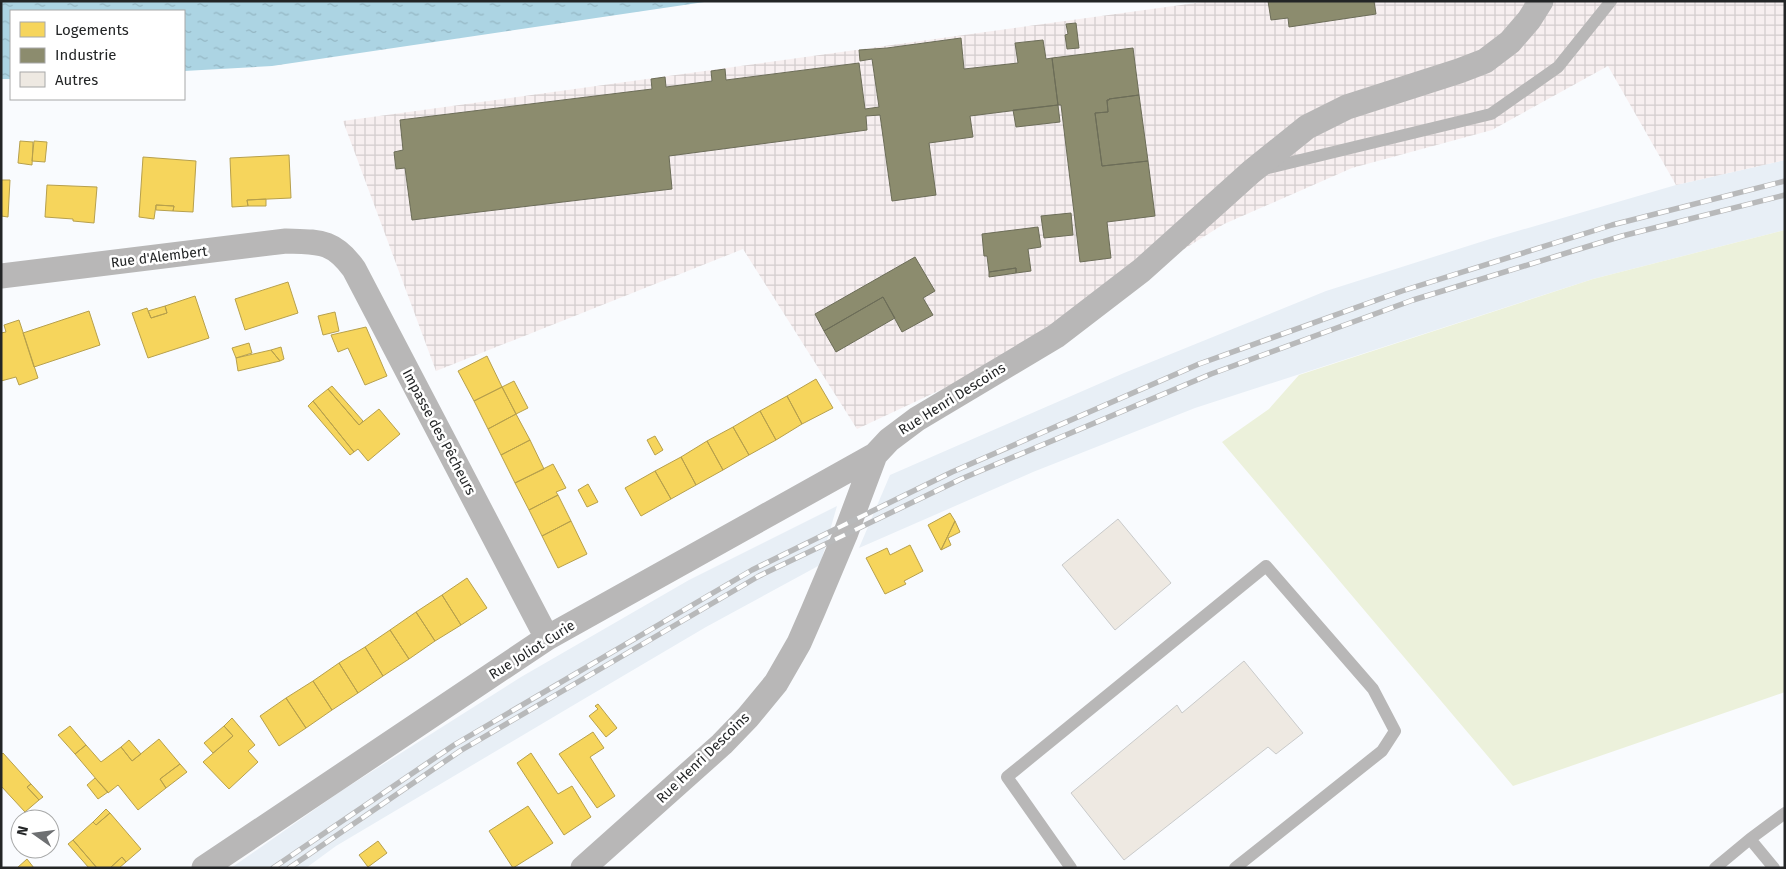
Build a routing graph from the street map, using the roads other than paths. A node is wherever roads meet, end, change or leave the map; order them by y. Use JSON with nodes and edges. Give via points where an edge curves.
{"nodes":[{"id":1,"x":1541,"y":1,"type":"edge"},
{"id":2,"x":1611,"y":1,"type":"edge"},
{"id":3,"x":1251,"y":172,"type":"junction"},
{"id":4,"x":316,"y":242,"type":"joint"},
{"id":5,"x":1,"y":276,"type":"edge"},
{"id":6,"x":875,"y":455,"type":"junction"},
{"id":7,"x":547,"y":638,"type":"junction"},
{"id":8,"x":1785,"y":813,"type":"edge"},
{"id":9,"x":1750,"y":839,"type":"junction"},
{"id":10,"x":204,"y":868,"type":"edge"},
{"id":11,"x":583,"y":868,"type":"edge"},
{"id":12,"x":1071,"y":868,"type":"edge"},
{"id":13,"x":1235,"y":868,"type":"edge"},
{"id":14,"x":1715,"y":868,"type":"edge"},
{"id":15,"x":1774,"y":868,"type":"edge"}],
"edges":[{"from":1,"to":3,"type":"street","name":"Rue Henri Descoins","via":[[1510,42],[1485,61],[1347,107],[1307,127]]},
{"from":2,"to":3,"type":"lane","via":[[1558,67],[1491,114]]},
{"from":3,"to":6,"type":"street","name":"Rue Henri Descoins","via":[[1142,270],[1056,336],[917,419]]},
{"from":4,"to":5,"type":"street","name":"Rue d'Alembert","via":[[286,241]]},
{"from":4,"to":7,"type":"street","name":"Impasse des Pêcheurs","via":[[340,251],[354,269]]},
{"from":6,"to":7,"type":"street","name":"Rue Joliot Curie"},
{"from":6,"to":11,"type":"street","name":"Rue Henri Descoins","via":[[813,611],[776,683],[722,744]]},
{"from":7,"to":10,"type":"street","name":"Rue Joliot Curie"},
{"from":8,"to":9,"type":"lane"},
{"from":9,"to":14,"type":"lane"},
{"from":9,"to":15,"type":"lane"},
{"from":12,"to":13,"type":"lane","via":[[1007,777],[1266,566],[1373,689],[1395,732],[1382,751]]}]}
